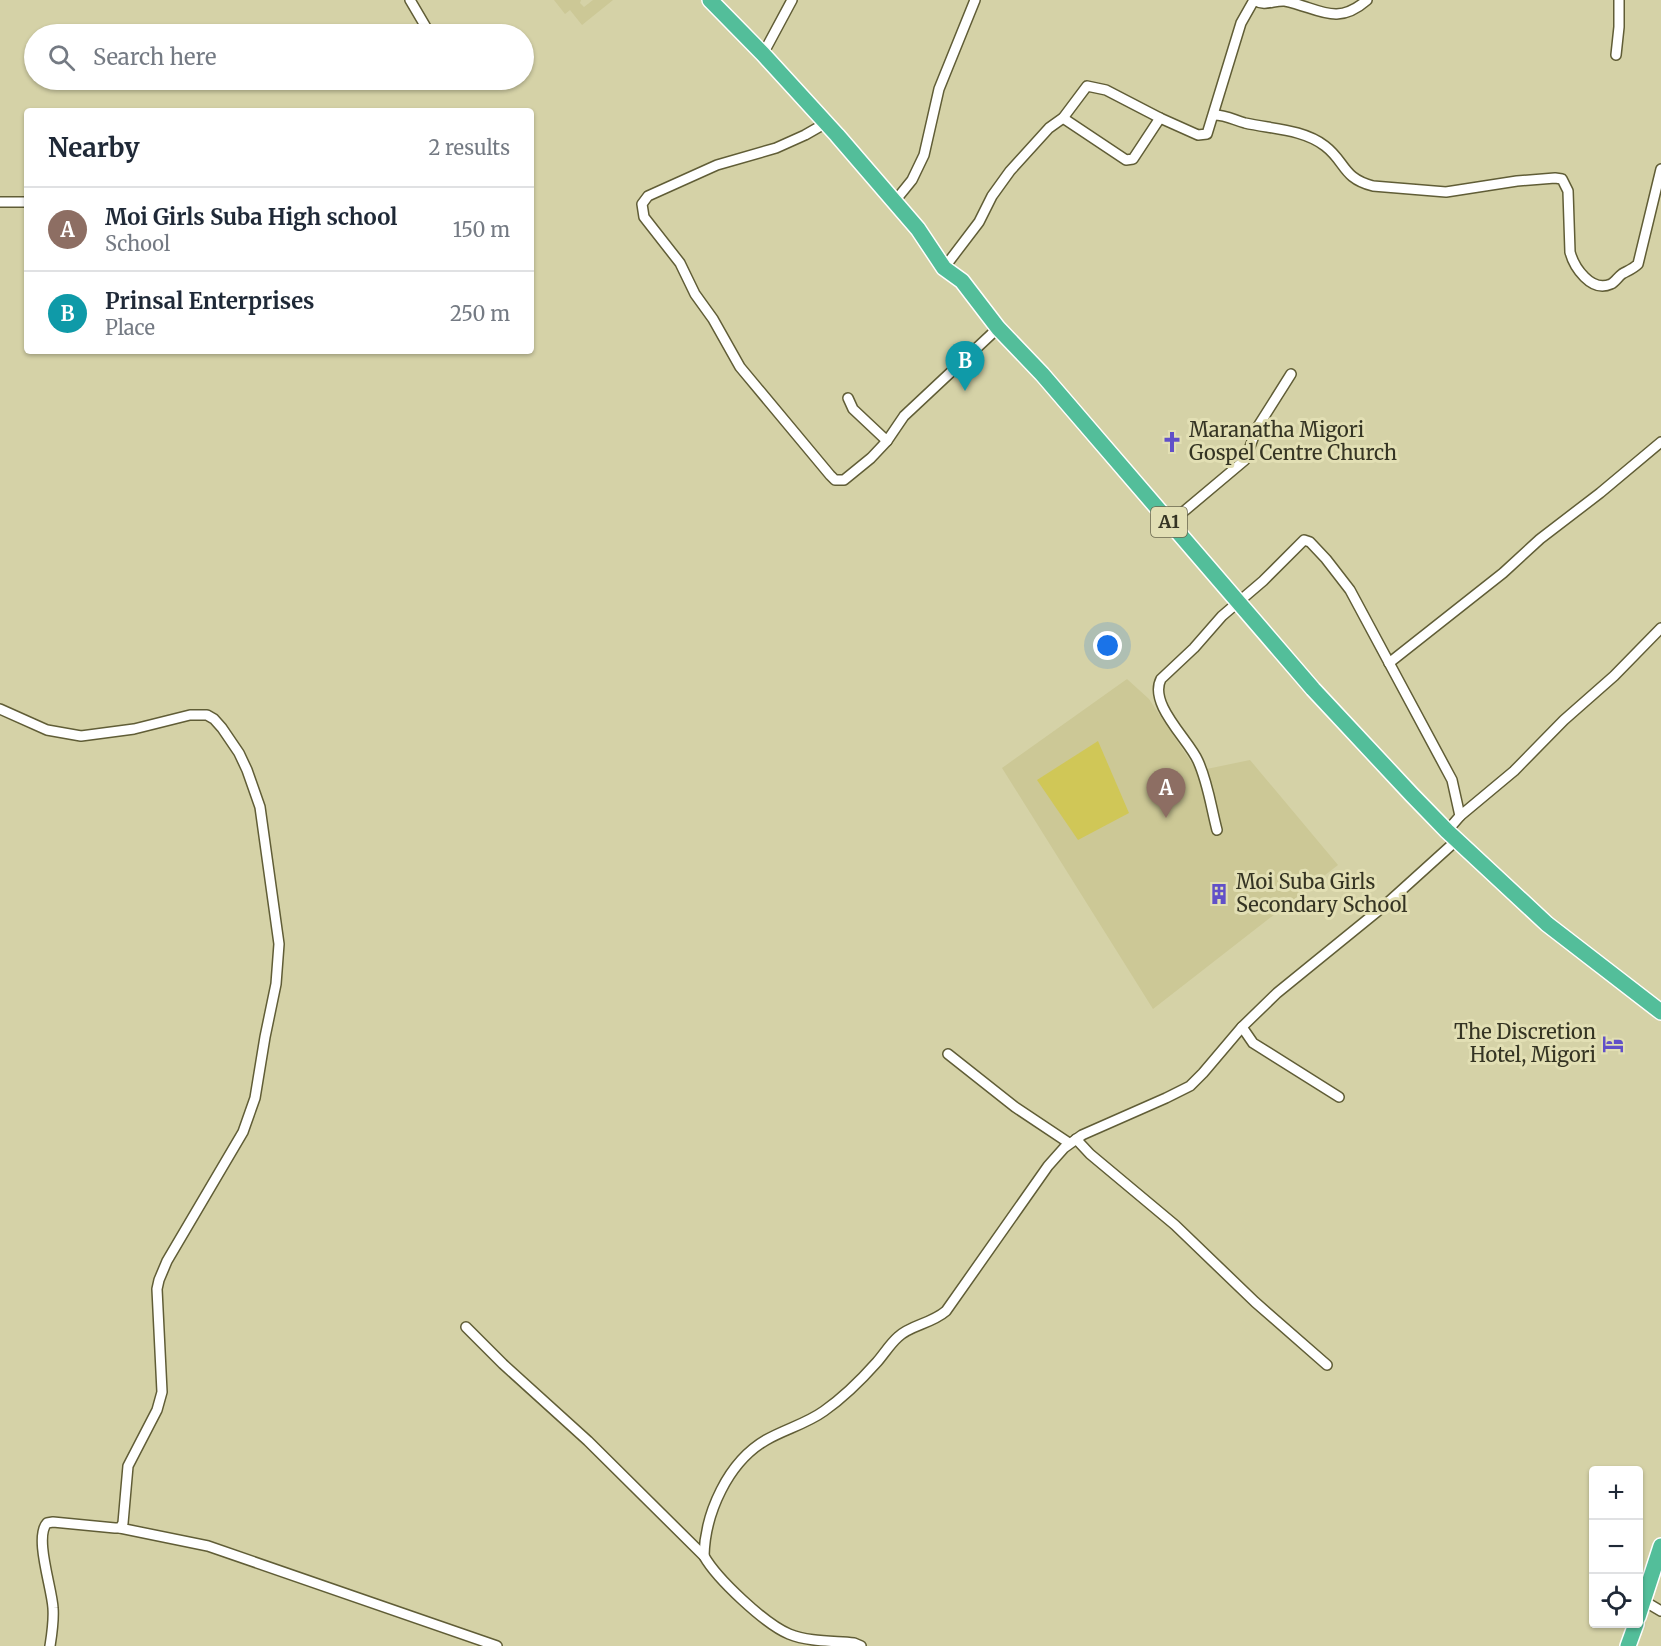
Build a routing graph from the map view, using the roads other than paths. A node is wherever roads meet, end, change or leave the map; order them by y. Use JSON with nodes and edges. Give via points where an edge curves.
{"nodes":[{"id":1,"x":410,"y":0,"type":"edge"},
{"id":2,"x":710,"y":0,"type":"edge"},
{"id":3,"x":792,"y":0,"type":"edge"},
{"id":4,"x":975,"y":0,"type":"edge"},
{"id":5,"x":1254,"y":0,"type":"edge"},
{"id":6,"x":1367,"y":0,"type":"edge"},
{"id":7,"x":1619,"y":0,"type":"edge"},
{"id":8,"x":424,"y":24,"type":"edge"},
{"id":9,"x":763,"y":54,"type":"junction"},
{"id":10,"x":1616,"y":55,"type":"dead end"},
{"id":11,"x":1214,"y":115,"type":"junction"},
{"id":12,"x":1063,"y":118,"type":"junction"},
{"id":13,"x":1160,"y":118,"type":"junction"},
{"id":14,"x":826,"y":123,"type":"junction"},
{"id":15,"x":1661,"y":169,"type":"edge"},
{"id":16,"x":895,"y":201,"type":"junction"},
{"id":17,"x":0,"y":202,"type":"edge"},
{"id":18,"x":24,"y":202,"type":"edge"},
{"id":19,"x":944,"y":268,"type":"junction"},
{"id":20,"x":998,"y":328,"type":"junction"},
{"id":21,"x":1291,"y":374,"type":"dead end"},
{"id":22,"x":848,"y":398,"type":"dead end"},
{"id":23,"x":887,"y":441,"type":"junction"},
{"id":24,"x":1661,"y":442,"type":"edge"},
{"id":25,"x":1170,"y":523,"type":"junction"},
{"id":26,"x":1238,"y":601,"type":"junction"},
{"id":27,"x":1661,"y":628,"type":"edge"},
{"id":28,"x":1389,"y":663,"type":"junction"},
{"id":29,"x":0,"y":709,"type":"edge"},
{"id":30,"x":1460,"y":816,"type":"junction"},
{"id":31,"x":1217,"y":830,"type":"dead end"},
{"id":32,"x":1452,"y":835,"type":"junction"},
{"id":33,"x":1661,"y":1012,"type":"edge"},
{"id":34,"x":1242,"y":1027,"type":"junction"},
{"id":35,"x":948,"y":1054,"type":"dead end"},
{"id":36,"x":1339,"y":1097,"type":"dead end"},
{"id":37,"x":1073,"y":1141,"type":"junction"},
{"id":38,"x":466,"y":1327,"type":"dead end"},
{"id":39,"x":1327,"y":1365,"type":"dead end"},
{"id":40,"x":120,"y":1528,"type":"junction"},
{"id":41,"x":1661,"y":1546,"type":"edge"},
{"id":42,"x":704,"y":1556,"type":"junction"},
{"id":43,"x":1644,"y":1601,"type":"joint"},
{"id":44,"x":1661,"y":1611,"type":"edge"},
{"id":45,"x":1634,"y":1628,"type":"edge"},
{"id":46,"x":803,"y":1642,"type":"edge"},
{"id":47,"x":50,"y":1646,"type":"edge"},
{"id":48,"x":497,"y":1646,"type":"edge"},
{"id":49,"x":861,"y":1646,"type":"edge"},
{"id":50,"x":1628,"y":1646,"type":"edge"}],
"edges":[{"from":1,"to":8,"type":"street"},
{"from":2,"to":9,"type":"highway","number":"A1"},
{"from":3,"to":9,"type":"street"},
{"from":4,"to":16,"type":"street","via":[[939,88],[924,155],[912,180]]},
{"from":5,"to":6,"type":"street","via":[[1262,4],[1286,1],[1340,14],[1352,12]]},
{"from":5,"to":11,"type":"street","via":[[1241,23]]},
{"from":7,"to":10,"type":"street"},
{"from":9,"to":14,"type":"highway","number":"A1"},
{"from":11,"to":13,"type":"street","via":[[1204,135]]},
{"from":11,"to":15,"type":"street","via":[[1311,138],[1324,144],[1349,175],[1373,186],[1446,192],[1559,178],[1568,191],[1572,261],[1587,279],[1603,285],[1614,282],[1638,264]]},
{"from":12,"to":13,"type":"street","via":[[1089,85]]},
{"from":12,"to":13,"type":"street","via":[[1126,160],[1133,159]]},
{"from":12,"to":19,"type":"street","via":[[1010,171],[979,222]]},
{"from":14,"to":16,"type":"highway","number":"A1"},
{"from":14,"to":23,"type":"street","via":[[776,148],[717,165],[648,196],[642,204],[644,217],[680,263],[740,367],[830,476],[844,480]]},
{"from":16,"to":19,"type":"highway","number":"A1"},
{"from":17,"to":18,"type":"street"},
{"from":19,"to":20,"type":"highway","number":"A1","via":[[962,281]]},
{"from":20,"to":23,"type":"street","via":[[904,416]]},
{"from":20,"to":25,"type":"highway","number":"A1"},
{"from":21,"to":25,"type":"street","via":[[1257,428],[1245,460]]},
{"from":22,"to":23,"type":"street","via":[[853,409]]},
{"from":24,"to":28,"type":"street"},
{"from":25,"to":26,"type":"highway","number":"A1"},
{"from":26,"to":28,"type":"street","via":[[1302,541],[1308,540],[1344,581]]},
{"from":26,"to":31,"type":"street","via":[[1158,684],[1166,711],[1198,760]]},
{"from":26,"to":32,"type":"highway","number":"A1","via":[[1348,729]]},
{"from":27,"to":30,"type":"street","via":[[1514,771]]},
{"from":28,"to":30,"type":"street","via":[[1452,780]]},
{"from":29,"to":40,"type":"street","via":[[47,730],[81,735],[134,729],[190,715],[214,719],[239,753],[260,807],[276,913],[276,984],[255,1098],[243,1132],[159,1280],[162,1392],[128,1466],[125,1515]]},
{"from":30,"to":32,"type":"street"},
{"from":32,"to":33,"type":"highway","number":"A1","via":[[1547,924]]},
{"from":32,"to":34,"type":"street","via":[[1356,929],[1276,993]]},
{"from":34,"to":36,"type":"street","via":[[1253,1043]]},
{"from":34,"to":37,"type":"street","via":[[1190,1086]]},
{"from":35,"to":37,"type":"street","via":[[1015,1107]]},
{"from":37,"to":39,"type":"street","via":[[1168,1219]]},
{"from":37,"to":42,"type":"street","via":[[1048,1166],[946,1311],[899,1336],[865,1377],[825,1411],[768,1439],[744,1457],[714,1509]]},
{"from":38,"to":42,"type":"street"},
{"from":40,"to":47,"type":"street","via":[[53,1522],[42,1530],[53,1606]]},
{"from":40,"to":48,"type":"street","via":[[208,1546]]},
{"from":41,"to":43,"type":"highway"},
{"from":42,"to":46,"type":"street","via":[[761,1615]]},
{"from":43,"to":44,"type":"street"},
{"from":45,"to":50,"type":"highway"},
{"from":46,"to":49,"type":"street"}]}
